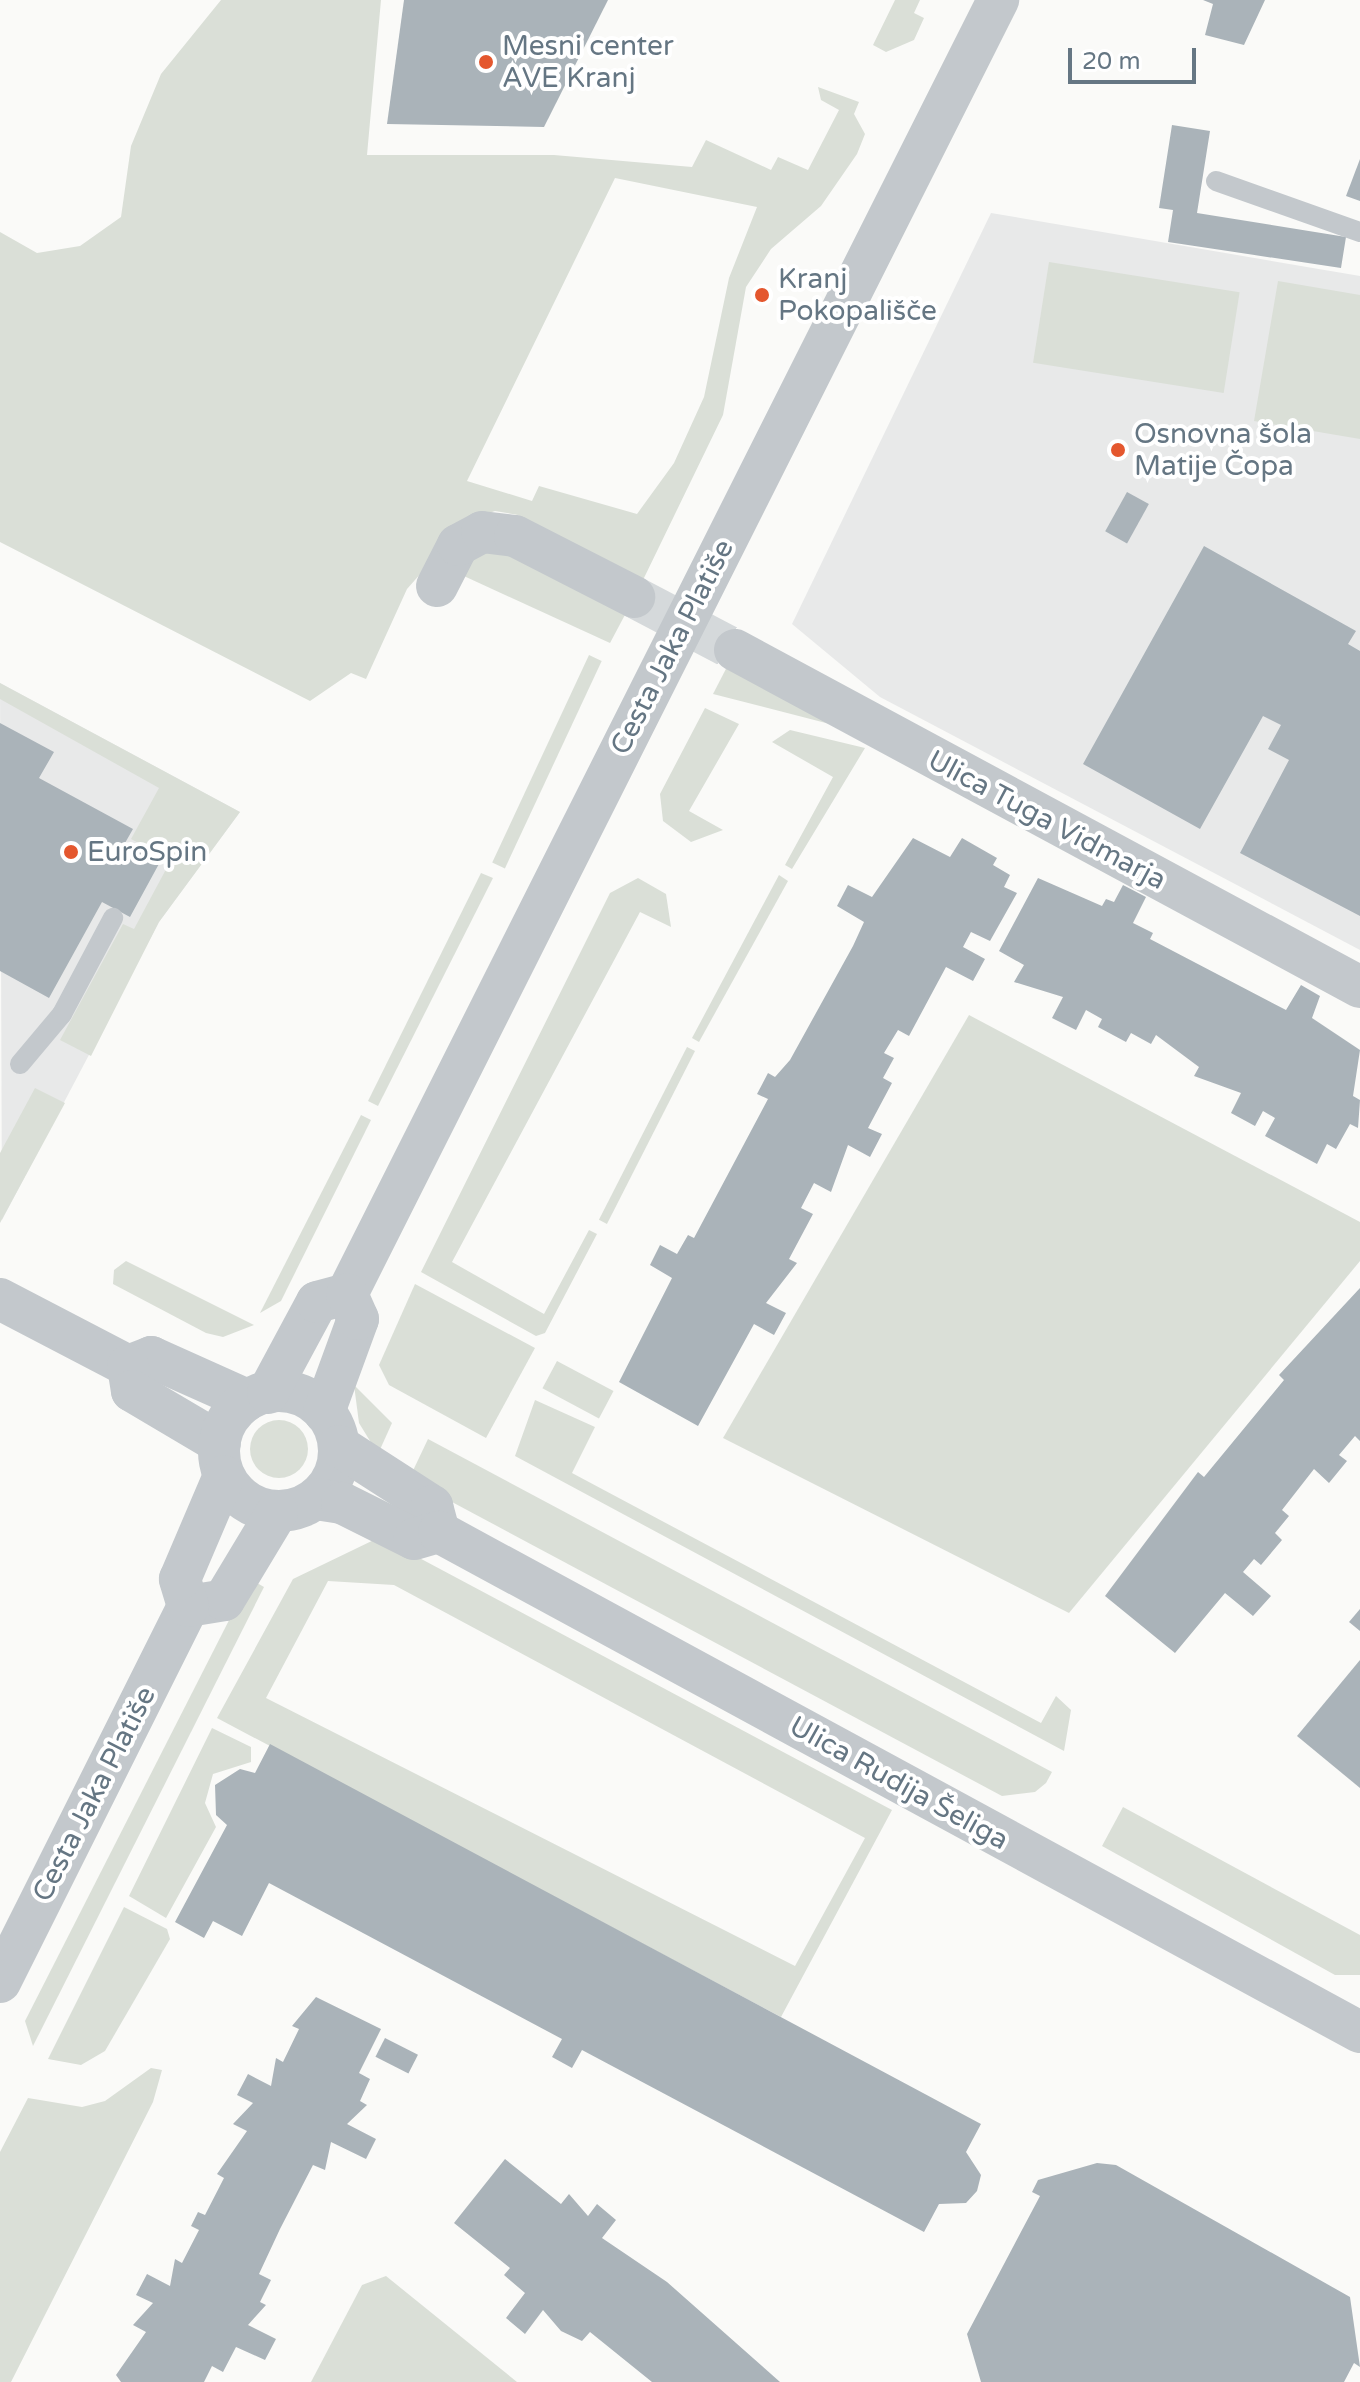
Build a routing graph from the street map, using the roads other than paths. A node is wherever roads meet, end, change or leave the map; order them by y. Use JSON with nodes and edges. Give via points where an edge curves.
{"nodes":[{"id":1,"x":998,"y":0,"type":"edge"},
{"id":2,"x":1216,"y":181,"type":"dead end"},
{"id":3,"x":1360,"y":232,"type":"edge"},
{"id":4,"x":437,"y":586,"type":"dead end"},
{"id":5,"x":634,"y":597,"type":"tunnel mouth"},
{"id":6,"x":735,"y":650,"type":"tunnel mouth"},
{"id":7,"x":113,"y":918,"type":"dead end"},
{"id":8,"x":1360,"y":987,"type":"edge"},
{"id":9,"x":20,"y":1064,"type":"dead end"},
{"id":10,"x":347,"y":1294,"type":"junction"},
{"id":11,"x":0,"y":1299,"type":"edge"},
{"id":12,"x":128,"y":1366,"type":"junction"},
{"id":13,"x":258,"y":1396,"type":"junction"},
{"id":14,"x":331,"y":1429,"type":"junction"},
{"id":15,"x":222,"y":1460,"type":"junction"},
{"id":16,"x":316,"y":1499,"type":"junction"},
{"id":17,"x":277,"y":1512,"type":"junction"},
{"id":18,"x":439,"y":1532,"type":"junction"},
{"id":19,"x":188,"y":1606,"type":"junction"},
{"id":20,"x":0,"y":1982,"type":"edge"},
{"id":21,"x":1360,"y":2032,"type":"edge"}],
"edges":[{"from":1,"to":10,"type":"street","name":"Cesta Jaka Platiše"},
{"from":2,"to":3,"type":"lane"},
{"from":4,"to":5,"type":"street","via":[[458,545],[482,532],[515,536]]},
{"from":6,"to":8,"type":"street","name":"Ulica Tuga Vidmarja"},
{"from":7,"to":9,"type":"lane","via":[[62,1014]]},
{"from":10,"to":13,"type":"street","via":[[317,1302]]},
{"from":10,"to":14,"type":"street","via":[[358,1319]]},
{"from":11,"to":12,"type":"street"},
{"from":12,"to":13,"type":"street","via":[[151,1357]]},
{"from":12,"to":15,"type":"street","via":[[132,1391]]},
{"from":13,"to":14,"type":"street","via":[[298,1393]]},
{"from":13,"to":15,"type":"street","via":[[228,1418]]},
{"from":14,"to":16,"type":"street","via":[[334,1477]]},
{"from":14,"to":18,"type":"street","via":[[432,1506]]},
{"from":15,"to":17,"type":"street","via":[[244,1500]]},
{"from":15,"to":19,"type":"street","via":[[180,1579]]},
{"from":16,"to":17,"type":"street"},
{"from":16,"to":18,"type":"street","name":"Ulica Rudija Šeliga","via":[[342,1503],[414,1539]]},
{"from":17,"to":19,"type":"street","via":[[224,1600]]},
{"from":18,"to":21,"type":"street","name":"Ulica Rudija Šeliga"},
{"from":19,"to":20,"type":"street","name":"Cesta Jaka Platiše"}]}
